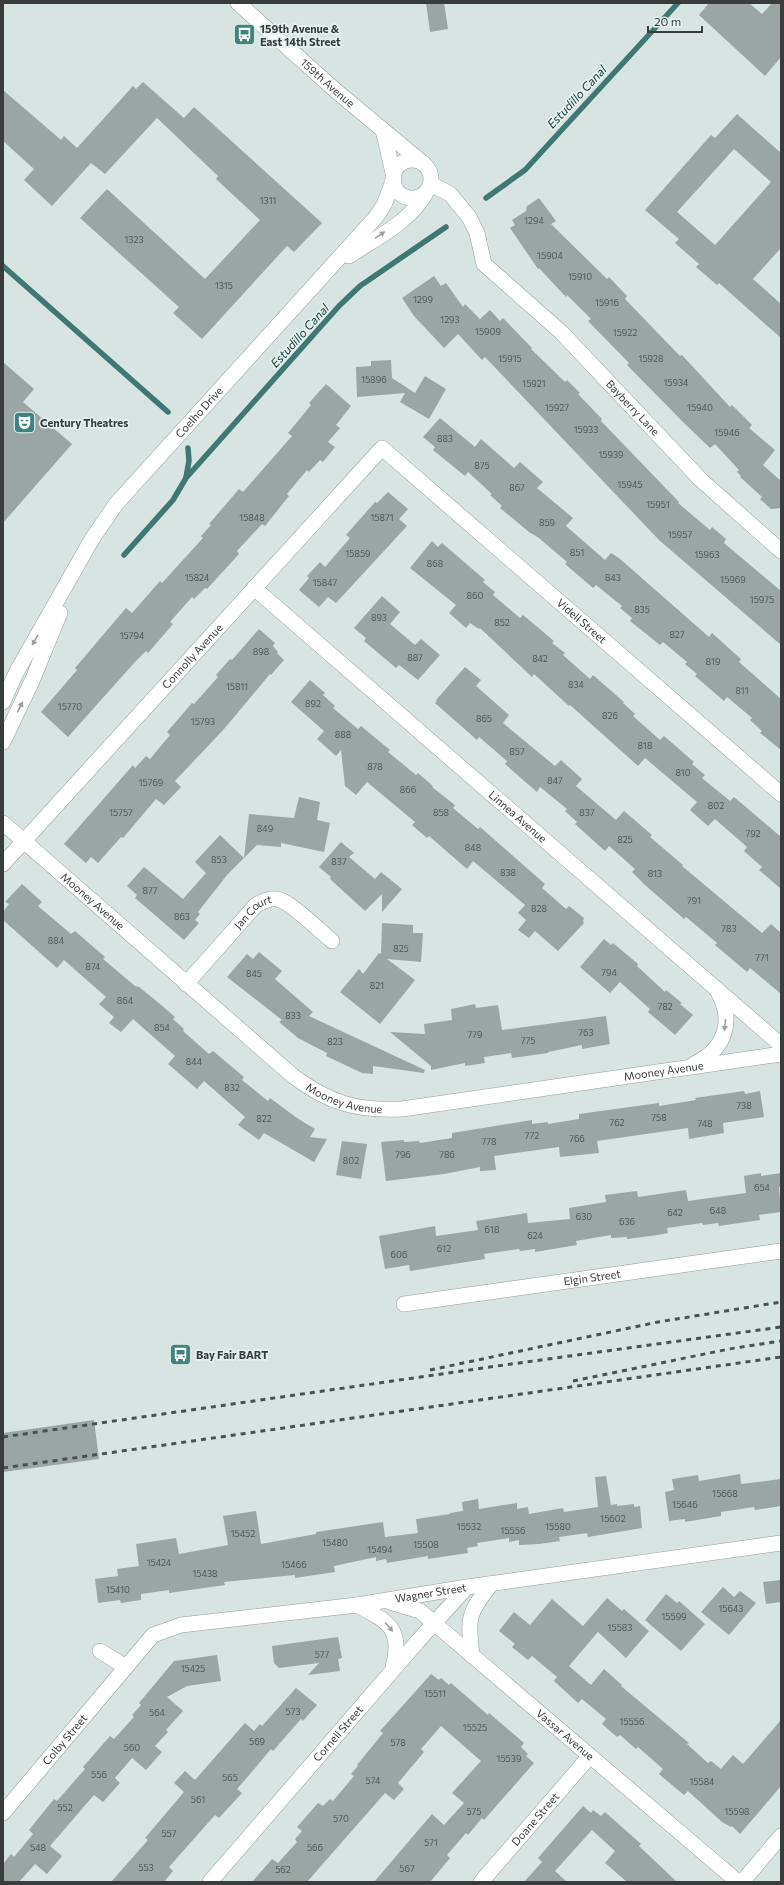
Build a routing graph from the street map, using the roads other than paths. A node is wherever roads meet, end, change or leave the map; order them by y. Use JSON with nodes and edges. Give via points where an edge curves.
{"nodes":[{"id":1,"x":238,"y":3,"type":"edge"},
{"id":2,"x":383,"y":130,"type":"junction"},
{"id":3,"x":425,"y":165,"type":"junction"},
{"id":4,"x":394,"y":179,"type":"junction"},
{"id":5,"x":429,"y":188,"type":"junction"},
{"id":6,"x":326,"y":273,"type":"junction"},
{"id":7,"x":382,"y":448,"type":"joint"},
{"id":8,"x":781,"y":551,"type":"edge"},
{"id":9,"x":83,"y":558,"type":"junction"},
{"id":10,"x":254,"y":588,"type":"junction"},
{"id":11,"x":3,"y":702,"type":"edge"},
{"id":12,"x":3,"y":742,"type":"edge"},
{"id":13,"x":781,"y":794,"type":"edge"},
{"id":14,"x":3,"y":824,"type":"edge"},
{"id":15,"x":24,"y":842,"type":"junction"},
{"id":16,"x":3,"y":864,"type":"edge"},
{"id":17,"x":332,"y":941,"type":"dead end"},
{"id":18,"x":186,"y":984,"type":"junction"},
{"id":19,"x":715,"y":988,"type":"junction"},
{"id":20,"x":781,"y":1045,"type":"edge"},
{"id":21,"x":781,"y":1054,"type":"edge"},
{"id":22,"x":686,"y":1068,"type":"junction"},
{"id":23,"x":781,"y":1251,"type":"edge"},
{"id":24,"x":404,"y":1304,"type":"dead end"},
{"id":25,"x":781,"y":1543,"type":"edge"},
{"id":26,"x":491,"y":1584,"type":"junction"},
{"id":27,"x":467,"y":1587,"type":"junction"},
{"id":28,"x":384,"y":1601,"type":"junction"},
{"id":29,"x":357,"y":1605,"type":"junction"},
{"id":30,"x":434,"y":1623,"type":"junction"},
{"id":31,"x":100,"y":1651,"type":"dead end"},
{"id":32,"x":472,"y":1656,"type":"junction"},
{"id":33,"x":126,"y":1667,"type":"junction"},
{"id":34,"x":393,"y":1670,"type":"junction"},
{"id":35,"x":590,"y":1756,"type":"junction"},
{"id":36,"x":3,"y":1813,"type":"edge"},
{"id":37,"x":781,"y":1836,"type":"edge"},
{"id":38,"x":210,"y":1882,"type":"edge"},
{"id":39,"x":481,"y":1882,"type":"edge"},
{"id":40,"x":738,"y":1882,"type":"edge"},
{"id":41,"x":742,"y":1882,"type":"edge"}],
"edges":[{"from":1,"to":2,"type":"street","name":"159th Avenue"},
{"from":2,"to":3,"type":"street","name":"159th Avenue"},
{"from":2,"to":4,"type":"street"},
{"from":3,"to":4,"type":"street","via":[[407,161],[397,169]]},
{"from":3,"to":5,"type":"street","via":[[431,176]]},
{"from":4,"to":5,"type":"street","via":[[399,193],[410,198],[422,196]]},
{"from":4,"to":6,"type":"street","name":"Coelho Drive","via":[[384,205],[376,217]]},
{"from":6,"to":5,"type":"street","name":"Coelho Drive","one_way":true,"via":[[411,214]]},
{"from":5,"to":8,"type":"street","name":"Bayberry Lane","via":[[450,194],[469,217],[478,233],[484,264],[561,332],[701,480]]},
{"from":6,"to":9,"type":"street","name":"Coelho Drive","via":[[116,504],[92,539]]},
{"from":7,"to":10,"type":"street","name":"Connolly Avenue"},
{"from":7,"to":13,"type":"street","name":"Videll Street"},
{"from":9,"to":11,"type":"street","name":"Coelho Drive","one_way":true,"via":[[16,673]]},
{"from":12,"to":9,"type":"street","name":"Coelho Drive","one_way":true,"via":[[32,681]]},
{"from":10,"to":15,"type":"street","name":"Connolly Avenue"},
{"from":10,"to":19,"type":"street","name":"Linnea Avenue"},
{"from":14,"to":15,"type":"street","name":"Mooney Avenue"},
{"from":15,"to":16,"type":"street","name":"Connolly Avenue"},
{"from":15,"to":18,"type":"street","name":"Mooney Avenue"},
{"from":17,"to":18,"type":"street","name":"Jan Court","via":[[288,904],[277,899],[266,900],[256,905]]},
{"from":18,"to":22,"type":"street","name":"Mooney Avenue","via":[[310,1089],[328,1099],[363,1108],[402,1109]]},
{"from":19,"to":20,"type":"street","name":"Linnea Avenue"},
{"from":19,"to":22,"type":"street","one_way":true,"via":[[722,999],[726,1022],[724,1034],[719,1045],[710,1054]]},
{"from":21,"to":22,"type":"street","name":"Mooney Avenue"},
{"from":23,"to":24,"type":"street","name":"Elgin Street"},
{"from":25,"to":26,"type":"street","name":"Wagner Street"},
{"from":26,"to":27,"type":"street","name":"Wagner Street"},
{"from":26,"to":32,"type":"street","via":[[471,1613],[469,1626]]},
{"from":27,"to":28,"type":"street","name":"Wagner Street"},
{"from":27,"to":30,"type":"street","name":"Cornell Street"},
{"from":28,"to":29,"type":"street","name":"Wagner Street"},
{"from":28,"to":30,"type":"street","name":"Vassar Avenue","via":[[420,1611]]},
{"from":29,"to":33,"type":"street","name":"Wagner Street","via":[[180,1625],[153,1635]]},
{"from":29,"to":34,"type":"street","one_way":true,"via":[[379,1616],[389,1625],[397,1638]]},
{"from":30,"to":32,"type":"street","name":"Vassar Avenue"},
{"from":30,"to":34,"type":"street","name":"Cornell Street"},
{"from":31,"to":33,"type":"street"},
{"from":32,"to":35,"type":"street","name":"Vassar Avenue"},
{"from":33,"to":36,"type":"street","name":"Colby Street"},
{"from":34,"to":38,"type":"street","name":"Cornell Street"},
{"from":35,"to":39,"type":"street","name":"Doane Street"},
{"from":35,"to":40,"type":"street","name":"Vassar Avenue"},
{"from":37,"to":41,"type":"street"}]}
